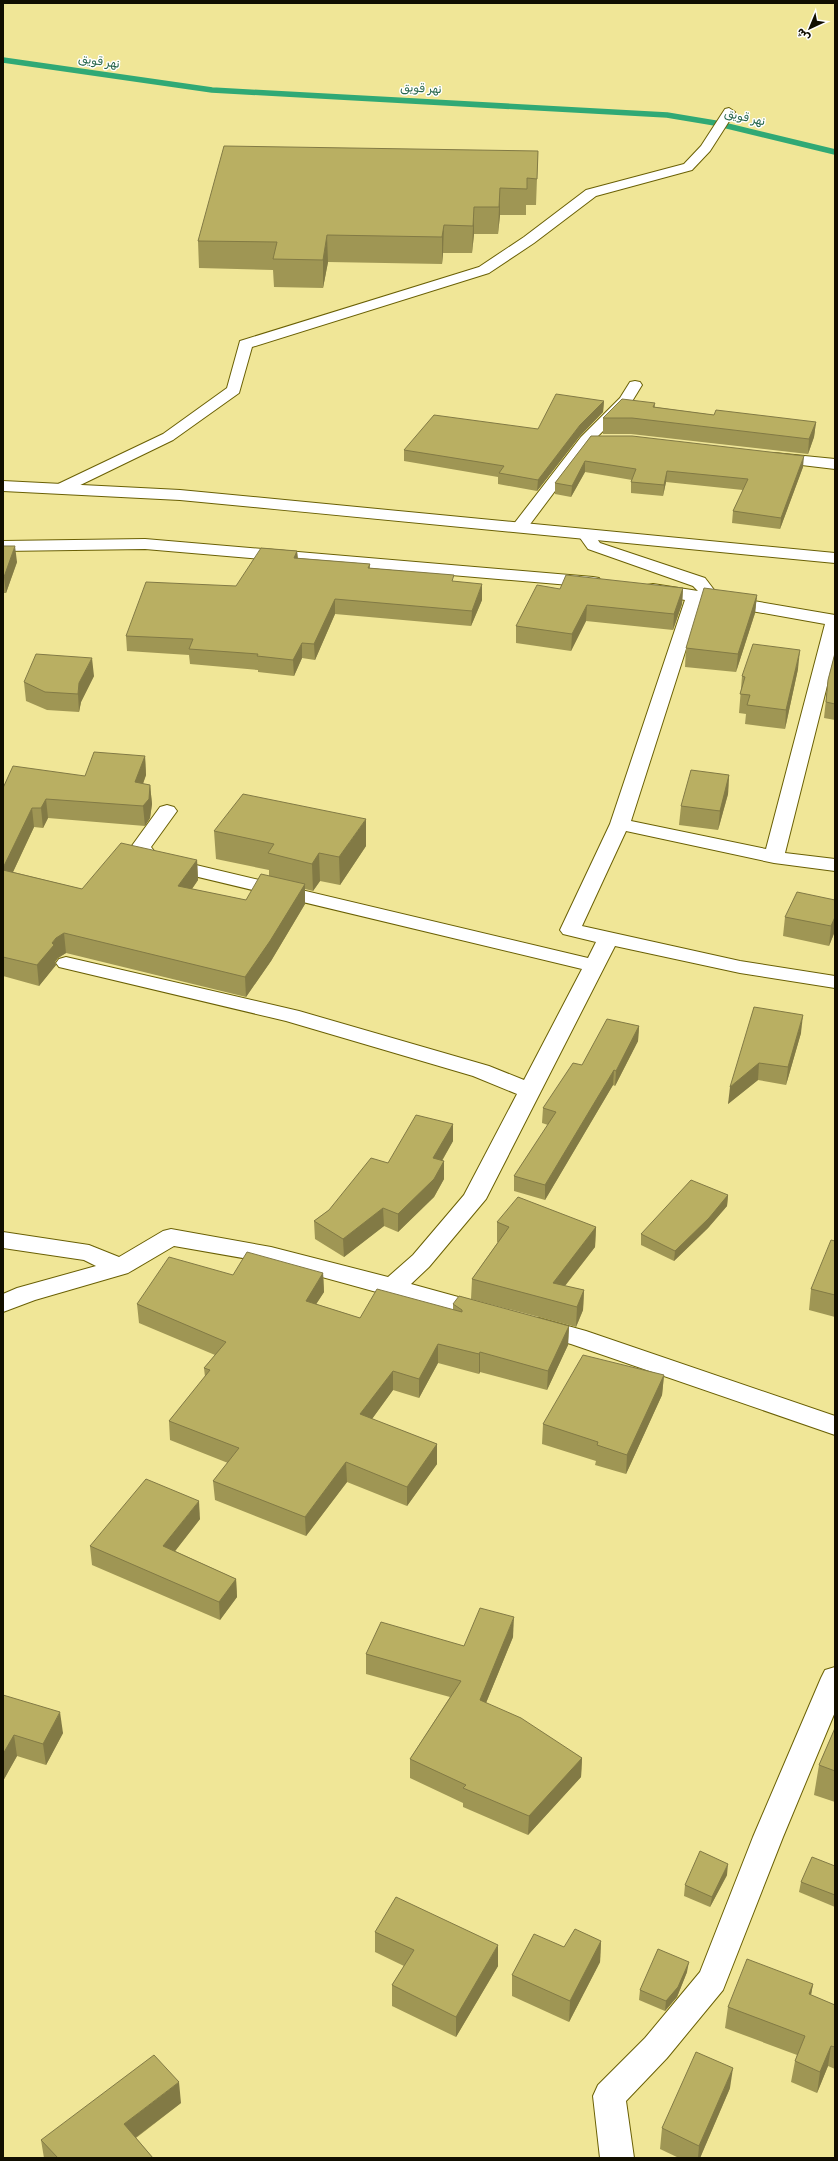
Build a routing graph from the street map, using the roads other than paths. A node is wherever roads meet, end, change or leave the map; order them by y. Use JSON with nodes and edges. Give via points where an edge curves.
{"nodes":[{"id":1,"x":724,"y":121,"type":"dead end"},
{"id":2,"x":635,"y":385,"type":"dead end"},
{"id":3,"x":586,"y":440,"type":"junction"},
{"id":4,"x":608,"y":440,"type":"edge"},
{"id":5,"x":756,"y":456,"type":"edge"},
{"id":6,"x":835,"y":464,"type":"edge"},
{"id":7,"x":3,"y":486,"type":"edge"},
{"id":8,"x":62,"y":488,"type":"junction"},
{"id":9,"x":519,"y":528,"type":"junction"},
{"id":10,"x":586,"y":535,"type":"junction"},
{"id":11,"x":3,"y":546,"type":"edge"},
{"id":12,"x":835,"y":558,"type":"edge"},
{"id":13,"x":608,"y":583,"type":"edge"},
{"id":14,"x":639,"y":586,"type":"edge"},
{"id":15,"x":704,"y":598,"type":"junction"},
{"id":16,"x":835,"y":620,"type":"edge"},
{"id":17,"x":167,"y":811,"type":"dead end"},
{"id":18,"x":620,"y":824,"type":"junction"},
{"id":19,"x":774,"y":857,"type":"junction"},
{"id":20,"x":835,"y":865,"type":"edge"},
{"id":21,"x":608,"y":939,"type":"junction"},
{"id":22,"x":66,"y":963,"type":"dead end"},
{"id":23,"x":594,"y":966,"type":"junction"},
{"id":24,"x":835,"y":982,"type":"edge"},
{"id":25,"x":531,"y":1091,"type":"junction"},
{"id":26,"x":3,"y":1240,"type":"edge"},
{"id":27,"x":120,"y":1267,"type":"junction"},
{"id":28,"x":393,"y":1287,"type":"junction"},
{"id":29,"x":3,"y":1304,"type":"edge"},
{"id":30,"x":835,"y":1426,"type":"edge"},
{"id":31,"x":835,"y":1678,"type":"edge"},
{"id":32,"x":617,"y":2158,"type":"edge"}],
"edges":[{"from":1,"to":8,"type":"street","via":[[706,148],[688,167],[591,193],[484,270],[245,344],[234,390],[168,436]]},
{"from":2,"to":3,"type":"street","via":[[626,400]]},
{"from":3,"to":4,"type":"street"},
{"from":3,"to":9,"type":"street"},
{"from":5,"to":6,"type":"street"},
{"from":7,"to":8,"type":"street"},
{"from":8,"to":9,"type":"street","via":[[180,496]]},
{"from":9,"to":10,"type":"street"},
{"from":10,"to":12,"type":"street"},
{"from":10,"to":15,"type":"street","via":[[594,546],[699,582]]},
{"from":11,"to":13,"type":"street","via":[[145,544]]},
{"from":14,"to":15,"type":"street"},
{"from":15,"to":16,"type":"street"},
{"from":15,"to":18,"type":"street"},
{"from":16,"to":19,"type":"street"},
{"from":17,"to":23,"type":"street","via":[[141,847],[151,860]]},
{"from":18,"to":19,"type":"street"},
{"from":18,"to":21,"type":"street","via":[[570,930]]},
{"from":19,"to":20,"type":"street"},
{"from":21,"to":23,"type":"street"},
{"from":21,"to":24,"type":"street","via":[[740,967]]},
{"from":22,"to":25,"type":"street","via":[[291,1016],[481,1071]]},
{"from":23,"to":25,"type":"street"},
{"from":25,"to":28,"type":"street","via":[[474,1199],[421,1261]]},
{"from":26,"to":27,"type":"street","via":[[89,1253]]},
{"from":27,"to":28,"type":"street","via":[[171,1237],[271,1255]]},
{"from":27,"to":29,"type":"street","via":[[26,1294]]},
{"from":28,"to":30,"type":"street","via":[[576,1337]]},
{"from":31,"to":32,"type":"street","via":[[768,1837],[712,1980],[656,2048],[608,2096]]}]}
